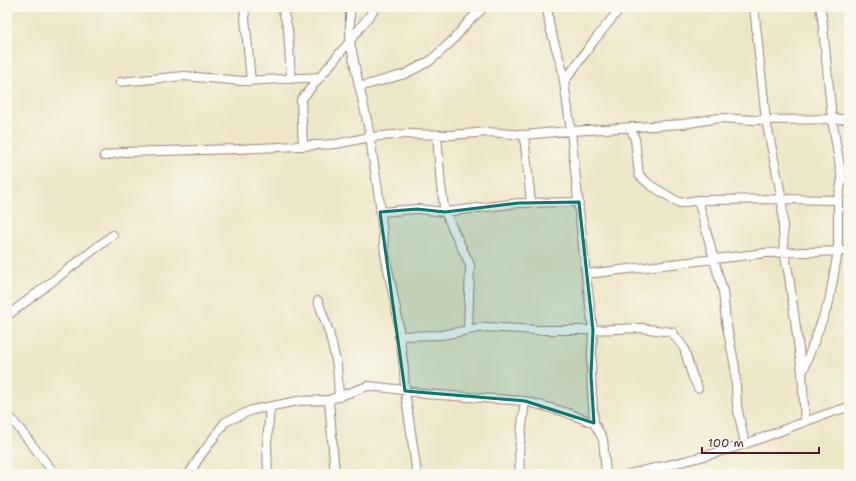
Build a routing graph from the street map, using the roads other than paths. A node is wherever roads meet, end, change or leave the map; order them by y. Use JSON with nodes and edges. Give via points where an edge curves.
{"nodes":[{"id":1,"x":244,"y":7,"type":"edge"},
{"id":2,"x":282,"y":7,"type":"edge"},
{"id":3,"x":350,"y":7,"type":"edge"},
{"id":4,"x":376,"y":7,"type":"edge"},
{"id":5,"x":484,"y":7,"type":"edge"},
{"id":6,"x":547,"y":7,"type":"edge"},
{"id":7,"x":621,"y":7,"type":"edge"},
{"id":8,"x":754,"y":7,"type":"edge"},
{"id":9,"x":820,"y":7,"type":"edge"},
{"id":10,"x":350,"y":41,"type":"junction"},
{"id":11,"x":321,"y":77,"type":"junction"},
{"id":12,"x":292,"y":79,"type":"junction"},
{"id":13,"x":251,"y":81,"type":"junction"},
{"id":14,"x":120,"y":82,"type":"dead end"},
{"id":15,"x":564,"y":82,"type":"junction"},
{"id":16,"x":359,"y":87,"type":"junction"},
{"id":17,"x":832,"y":119,"type":"junction"},
{"id":18,"x":849,"y":119,"type":"edge"},
{"id":19,"x":766,"y":120,"type":"junction"},
{"id":20,"x":630,"y":127,"type":"junction"},
{"id":21,"x":571,"y":131,"type":"junction"},
{"id":22,"x":437,"y":135,"type":"junction"},
{"id":23,"x":524,"y":135,"type":"junction"},
{"id":24,"x":370,"y":137,"type":"junction"},
{"id":25,"x":303,"y":146,"type":"junction"},
{"id":26,"x":104,"y":156,"type":"dead end"},
{"id":27,"x":782,"y":199,"type":"junction"},
{"id":28,"x":698,"y":200,"type":"junction"},
{"id":29,"x":838,"y":200,"type":"junction"},
{"id":30,"x":578,"y":202,"type":"junction"},
{"id":31,"x":531,"y":203,"type":"junction"},
{"id":32,"x":380,"y":212,"type":"junction"},
{"id":33,"x":445,"y":212,"type":"junction"},
{"id":34,"x":113,"y":235,"type":"dead end"},
{"id":35,"x":849,"y":250,"type":"edge"},
{"id":36,"x":838,"y":251,"type":"junction"},
{"id":37,"x":784,"y":252,"type":"junction"},
{"id":38,"x":714,"y":259,"type":"junction"},
{"id":39,"x":586,"y":274,"type":"junction"},
{"id":40,"x":318,"y":301,"type":"dead end"},
{"id":41,"x":7,"y":316,"type":"edge"},
{"id":42,"x":468,"y":330,"type":"junction"},
{"id":43,"x":593,"y":330,"type":"junction"},
{"id":44,"x":400,"y":336,"type":"junction"},
{"id":45,"x":802,"y":372,"type":"junction"},
{"id":46,"x":698,"y":388,"type":"dead end"},
{"id":47,"x":405,"y":391,"type":"junction"},
{"id":48,"x":339,"y":396,"type":"junction"},
{"id":49,"x":328,"y":400,"type":"junction"},
{"id":50,"x":525,"y":401,"type":"junction"},
{"id":51,"x":270,"y":407,"type":"junction"},
{"id":52,"x":849,"y":407,"type":"edge"},
{"id":53,"x":7,"y":413,"type":"edge"},
{"id":54,"x":805,"y":422,"type":"junction"},
{"id":55,"x":594,"y":423,"type":"junction"},
{"id":56,"x":745,"y":444,"type":"junction"},
{"id":57,"x":54,"y":474,"type":"edge"},
{"id":58,"x":189,"y":474,"type":"edge"},
{"id":59,"x":268,"y":474,"type":"edge"},
{"id":60,"x":335,"y":474,"type":"edge"},
{"id":61,"x":417,"y":474,"type":"edge"},
{"id":62,"x":520,"y":474,"type":"edge"},
{"id":63,"x":606,"y":474,"type":"edge"},
{"id":64,"x":629,"y":474,"type":"edge"}],
"edges":[{"from":1,"to":13,"type":"street"},
{"from":2,"to":12,"type":"street","via":[[288,29]]},
{"from":3,"to":10,"type":"street"},
{"from":4,"to":10,"type":"street"},
{"from":5,"to":16,"type":"street","via":[[430,61],[405,74]]},
{"from":6,"to":15,"type":"street"},
{"from":7,"to":15,"type":"street"},
{"from":8,"to":19,"type":"street"},
{"from":9,"to":17,"type":"street"},
{"from":10,"to":11,"type":"street"},
{"from":10,"to":16,"type":"street"},
{"from":11,"to":12,"type":"street"},
{"from":11,"to":25,"type":"street","via":[[301,100]]},
{"from":12,"to":13,"type":"street"},
{"from":13,"to":14,"type":"street","via":[[184,76]]},
{"from":15,"to":21,"type":"street"},
{"from":16,"to":24,"type":"street"},
{"from":17,"to":18,"type":"street"},
{"from":17,"to":19,"type":"street"},
{"from":17,"to":29,"type":"street","via":[[842,179]]},
{"from":19,"to":20,"type":"street","via":[[719,118],[683,124]]},
{"from":19,"to":27,"type":"street"},
{"from":20,"to":21,"type":"street"},
{"from":20,"to":28,"type":"street","via":[[635,139],[639,175],[650,186],[680,203]]},
{"from":21,"to":23,"type":"street"},
{"from":21,"to":30,"type":"street"},
{"from":22,"to":23,"type":"street","via":[[488,132]]},
{"from":22,"to":24,"type":"street"},
{"from":22,"to":33,"type":"street"},
{"from":23,"to":31,"type":"street"},
{"from":24,"to":25,"type":"street","via":[[336,144]]},
{"from":24,"to":32,"type":"street"},
{"from":25,"to":26,"type":"street","via":[[123,152]]},
{"from":27,"to":28,"type":"street"},
{"from":27,"to":29,"type":"street"},
{"from":27,"to":37,"type":"street"},
{"from":28,"to":38,"type":"street"},
{"from":29,"to":36,"type":"street"},
{"from":30,"to":31,"type":"street"},
{"from":30,"to":39,"type":"street"},
{"from":31,"to":33,"type":"street"},
{"from":32,"to":33,"type":"street","via":[[417,209]]},
{"from":32,"to":44,"type":"street"},
{"from":33,"to":42,"type":"street","via":[[470,265]]},
{"from":34,"to":41,"type":"street"},
{"from":35,"to":36,"type":"street"},
{"from":36,"to":37,"type":"street"},
{"from":36,"to":45,"type":"street","via":[[829,302]]},
{"from":37,"to":38,"type":"street"},
{"from":37,"to":45,"type":"street"},
{"from":38,"to":39,"type":"street"},
{"from":38,"to":56,"type":"street","via":[[723,291],[735,368],[737,406]]},
{"from":39,"to":43,"type":"street"},
{"from":40,"to":48,"type":"street","via":[[337,365]]},
{"from":42,"to":43,"type":"street","via":[[484,327]]},
{"from":42,"to":44,"type":"street"},
{"from":43,"to":46,"type":"street","via":[[641,328],[672,332],[684,348]]},
{"from":43,"to":55,"type":"street","via":[[591,376]]},
{"from":44,"to":47,"type":"street"},
{"from":45,"to":54,"type":"street"},
{"from":47,"to":48,"type":"street","via":[[368,386]]},
{"from":47,"to":50,"type":"street"},
{"from":47,"to":61,"type":"street"},
{"from":48,"to":49,"type":"street"},
{"from":49,"to":51,"type":"street","via":[[298,401]]},
{"from":49,"to":60,"type":"street"},
{"from":50,"to":55,"type":"street"},
{"from":50,"to":62,"type":"street","via":[[519,451]]},
{"from":51,"to":58,"type":"street","via":[[252,410],[225,422]]},
{"from":51,"to":59,"type":"street"},
{"from":52,"to":54,"type":"street"},
{"from":53,"to":57,"type":"street"},
{"from":54,"to":56,"type":"street"},
{"from":55,"to":63,"type":"street","via":[[603,439]]},
{"from":56,"to":64,"type":"street"}]}
